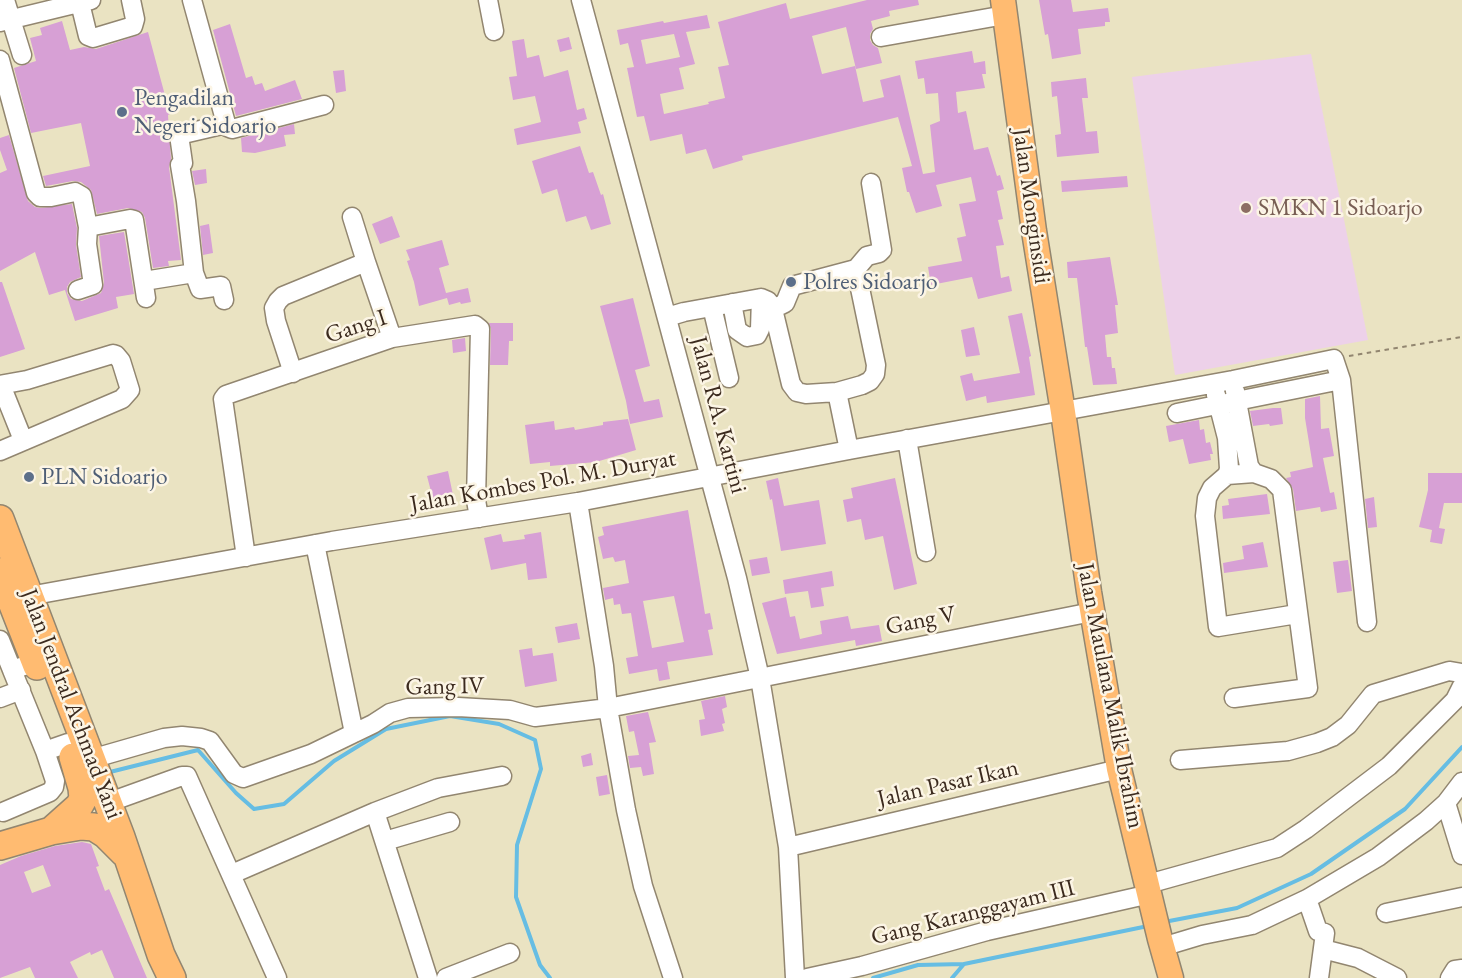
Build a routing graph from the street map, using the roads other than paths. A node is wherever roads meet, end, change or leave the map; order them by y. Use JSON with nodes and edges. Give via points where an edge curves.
{"nodes":[{"id":1,"x":5,"y":0,"type":"edge"},
{"id":2,"x":131,"y":0,"type":"edge"},
{"id":3,"x":192,"y":0,"type":"edge"},
{"id":4,"x":488,"y":0,"type":"edge"},
{"id":5,"x":581,"y":0,"type":"edge"},
{"id":6,"x":85,"y":1,"type":"edge"},
{"id":7,"x":55,"y":4,"type":"edge"},
{"id":8,"x":1004,"y":8,"type":"edge"},
{"id":9,"x":5,"y":21,"type":"edge"},
{"id":10,"x":494,"y":31,"type":"dead end"},
{"id":11,"x":881,"y":37,"type":"dead end"},
{"id":12,"x":22,"y":55,"type":"dead end"},
{"id":13,"x":0,"y":60,"type":"edge"},
{"id":14,"x":324,"y":105,"type":"dead end"},
{"id":15,"x":226,"y":124,"type":"junction"},
{"id":16,"x":871,"y":183,"type":"dead end"},
{"id":17,"x":352,"y":217,"type":"dead end"},
{"id":18,"x":88,"y":227,"type":"junction"},
{"id":19,"x":366,"y":262,"type":"junction"},
{"id":20,"x":856,"y":269,"type":"junction"},
{"id":21,"x":197,"y":285,"type":"junction"},
{"id":22,"x":78,"y":290,"type":"dead end"},
{"id":23,"x":225,"y":300,"type":"dead end"},
{"id":24,"x":732,"y":303,"type":"junction"},
{"id":25,"x":767,"y":304,"type":"junction"},
{"id":26,"x":712,"y":307,"type":"junction"},
{"id":27,"x":667,"y":317,"type":"junction"},
{"id":28,"x":392,"y":338,"type":"junction"},
{"id":29,"x":293,"y":373,"type":"junction"},
{"id":30,"x":729,"y":378,"type":"dead end"},
{"id":31,"x":1233,"y":380,"type":"junction"},
{"id":32,"x":1341,"y":380,"type":"junction"},
{"id":33,"x":1214,"y":383,"type":"junction"},
{"id":34,"x":1,"y":385,"type":"edge"},
{"id":35,"x":837,"y":392,"type":"junction"},
{"id":36,"x":1237,"y":402,"type":"junction"},
{"id":37,"x":1218,"y":405,"type":"junction"},
{"id":38,"x":1064,"y":412,"type":"junction"},
{"id":39,"x":1177,"y":413,"type":"dead end"},
{"id":40,"x":23,"y":440,"type":"junction"},
{"id":41,"x":906,"y":440,"type":"junction"},
{"id":42,"x":849,"y":450,"type":"junction"},
{"id":43,"x":0,"y":451,"type":"edge"},
{"id":44,"x":1254,"y":473,"type":"junction"},
{"id":45,"x":1227,"y":476,"type":"junction"},
{"id":46,"x":710,"y":478,"type":"junction"},
{"id":47,"x":578,"y":502,"type":"junction"},
{"id":48,"x":479,"y":518,"type":"junction"},
{"id":49,"x":0,"y":519,"type":"edge"},
{"id":50,"x":315,"y":544,"type":"junction"},
{"id":51,"x":926,"y":552,"type":"dead end"},
{"id":52,"x":246,"y":557,"type":"junction"},
{"id":53,"x":0,"y":572,"type":"edge"},
{"id":54,"x":12,"y":607,"type":"edge"},
{"id":55,"x":1092,"y":612,"type":"junction"},
{"id":56,"x":1297,"y":614,"type":"junction"},
{"id":57,"x":1367,"y":622,"type":"dead end"},
{"id":58,"x":0,"y":640,"type":"edge"},
{"id":59,"x":24,"y":666,"type":"junction"},
{"id":60,"x":1462,"y":673,"type":"edge"},
{"id":61,"x":759,"y":678,"type":"junction"},
{"id":62,"x":1462,"y":686,"type":"edge"},
{"id":63,"x":21,"y":690,"type":"junction"},
{"id":64,"x":0,"y":698,"type":"edge"},
{"id":65,"x":1234,"y":698,"type":"dead end"},
{"id":66,"x":608,"y":708,"type":"junction"},
{"id":67,"x":354,"y":733,"type":"junction"},
{"id":68,"x":1180,"y":759,"type":"dead end"},
{"id":69,"x":1119,"y":768,"type":"junction"},
{"id":70,"x":84,"y":769,"type":"junction"},
{"id":71,"x":502,"y":776,"type":"dead end"},
{"id":72,"x":1462,"y":782,"type":"edge"},
{"id":73,"x":1452,"y":804,"type":"edge"},
{"id":74,"x":3,"y":812,"type":"dead end"},
{"id":75,"x":375,"y":812,"type":"junction"},
{"id":76,"x":450,"y":822,"type":"dead end"},
{"id":77,"x":61,"y":823,"type":"junction"},
{"id":78,"x":385,"y":841,"type":"junction"},
{"id":79,"x":0,"y":846,"type":"edge"},
{"id":80,"x":788,"y":847,"type":"junction"},
{"id":81,"x":1462,"y":855,"type":"edge"},
{"id":82,"x":127,"y":856,"type":"junction"},
{"id":83,"x":232,"y":874,"type":"junction"},
{"id":84,"x":1149,"y":892,"type":"junction"},
{"id":85,"x":1462,"y":897,"type":"edge"},
{"id":86,"x":1307,"y":899,"type":"junction"},
{"id":87,"x":1386,"y":913,"type":"dead end"},
{"id":88,"x":1161,"y":943,"type":"junction"},
{"id":89,"x":1323,"y":949,"type":"junction"},
{"id":90,"x":510,"y":953,"type":"dead end"},
{"id":91,"x":1462,"y":969,"type":"edge"},
{"id":92,"x":172,"y":978,"type":"edge"},
{"id":93,"x":277,"y":978,"type":"edge"},
{"id":94,"x":428,"y":978,"type":"edge"},
{"id":95,"x":446,"y":978,"type":"edge"},
{"id":96,"x":673,"y":978,"type":"edge"},
{"id":97,"x":795,"y":978,"type":"edge"},
{"id":98,"x":807,"y":978,"type":"edge"},
{"id":99,"x":1171,"y":978,"type":"edge"},
{"id":100,"x":1319,"y":978,"type":"edge"},
{"id":101,"x":1397,"y":978,"type":"edge"},
{"id":102,"x":1450,"y":978,"type":"edge"}],
"edges":[{"from":1,"to":9,"type":"street"},
{"from":2,"to":6,"type":"street","via":[[133,26],[93,38],[88,36]]},
{"from":3,"to":15,"type":"street"},
{"from":4,"to":10,"type":"street"},
{"from":5,"to":27,"type":"street","name":"Jalan RA. Kartini"},
{"from":6,"to":7,"type":"street"},
{"from":7,"to":9,"type":"street"},
{"from":8,"to":11,"type":"street"},
{"from":8,"to":38,"type":"main road","name":"Jalan Monginsidi","via":[[1034,231]]},
{"from":9,"to":12,"type":"street"},
{"from":13,"to":18,"type":"street","via":[[36,193],[40,197],[78,193]]},
{"from":14,"to":15,"type":"street","via":[[232,129]]},
{"from":15,"to":21,"type":"street","via":[[178,135]]},
{"from":16,"to":20,"type":"street","via":[[882,250],[867,256]]},
{"from":17,"to":19,"type":"street"},
{"from":18,"to":21,"type":"street","via":[[134,220],[145,289]]},
{"from":18,"to":22,"type":"street","via":[[93,285]]},
{"from":19,"to":28,"type":"street"},
{"from":19,"to":29,"type":"street","via":[[278,301],[274,308],[276,321]]},
{"from":20,"to":25,"type":"street","via":[[792,286],[785,303]]},
{"from":20,"to":35,"type":"street","via":[[875,374],[862,385]]},
{"from":21,"to":23,"type":"street","via":[[221,286]]},
{"from":24,"to":25,"type":"street"},
{"from":24,"to":25,"type":"street","via":[[737,330],[747,337],[757,335]]},
{"from":24,"to":26,"type":"street"},
{"from":25,"to":35,"type":"street","via":[[791,384],[797,392]]},
{"from":26,"to":27,"type":"street"},
{"from":26,"to":30,"type":"street"},
{"from":27,"to":46,"type":"street","name":"Jalan RA. Kartini"},
{"from":28,"to":29,"type":"street","name":"Gang I"},
{"from":28,"to":48,"type":"street","name":"Gang I","via":[[476,325],[480,329],[476,500]]},
{"from":29,"to":52,"type":"street","name":"Gang I","via":[[223,399]]},
{"from":31,"to":32,"type":"street","name":"Jalan Kombes Pol. M. Duryat","via":[[1334,359]]},
{"from":31,"to":33,"type":"street","name":"Jalan Kombes Pol. M. Duryat"},
{"from":31,"to":36,"type":"street"},
{"from":32,"to":36,"type":"street"},
{"from":32,"to":57,"type":"street"},
{"from":33,"to":37,"type":"street"},
{"from":33,"to":38,"type":"street","name":"Jalan Kombes Pol. M. Duryat"},
{"from":34,"to":40,"type":"street"},
{"from":34,"to":40,"type":"street","via":[[112,354],[121,361],[130,390],[126,397]]},
{"from":35,"to":42,"type":"street"},
{"from":36,"to":37,"type":"street"},
{"from":36,"to":44,"type":"street","via":[[1249,466]]},
{"from":37,"to":39,"type":"street"},
{"from":37,"to":45,"type":"street","via":[[1227,438]]},
{"from":38,"to":41,"type":"street","name":"Jalan Kombes Pol. M. Duryat"},
{"from":38,"to":55,"type":"main road","name":"Jalan Maulana Malik Ibrahim"},
{"from":40,"to":43,"type":"street"},
{"from":41,"to":42,"type":"street","name":"Jalan Kombes Pol. M. Duryat"},
{"from":41,"to":51,"type":"street"},
{"from":42,"to":46,"type":"street","name":"Jalan Kombes Pol. M. Duryat"},
{"from":44,"to":45,"type":"street"},
{"from":44,"to":56,"type":"street","via":[[1282,490]]},
{"from":45,"to":56,"type":"street","via":[[1212,488],[1205,516],[1218,627]]},
{"from":46,"to":47,"type":"street","name":"Jalan Kombes Pol. M. Duryat"},
{"from":46,"to":61,"type":"street","name":"Jalan RA. Kartini"},
{"from":47,"to":48,"type":"street","name":"Jalan Kombes Pol. M. Duryat"},
{"from":47,"to":66,"type":"street"},
{"from":48,"to":50,"type":"street","name":"Jalan Kombes Pol. M. Duryat"},
{"from":49,"to":54,"type":"highway","name":"Jalan Jendral Achmad Yani"},
{"from":50,"to":52,"type":"street","name":"Jalan Kombes Pol. M. Duryat"},
{"from":50,"to":67,"type":"street"},
{"from":52,"to":54,"type":"street","name":"Jalan Kombes Pol. M. Duryat"},
{"from":53,"to":54,"type":"highway","name":"Jalan Jendral Achmad Yani"},
{"from":54,"to":59,"type":"highway","name":"Jalan Jendral Achmad Yani"},
{"from":54,"to":70,"type":"highway","name":"Jalan Jendral Achmad Yani"},
{"from":55,"to":61,"type":"street","name":"Gang V"},
{"from":55,"to":69,"type":"main road","name":"Jalan Maulana Malik Ibrahim"},
{"from":56,"to":65,"type":"street","via":[[1308,688]]},
{"from":58,"to":59,"type":"street"},
{"from":59,"to":63,"type":"street"},
{"from":59,"to":70,"type":"highway","name":"Jalan Jendral Achmad Yani"},
{"from":60,"to":68,"type":"street","via":[[1449,671],[1373,694],[1348,725],[1317,743],[1288,750]]},
{"from":61,"to":66,"type":"street","name":"Gang IV"},
{"from":61,"to":80,"type":"street","name":"Jalan RA. Kartini"},
{"from":62,"to":84,"type":"street","name":"Gang Karanggayam III","via":[[1455,700],[1389,766],[1306,829],[1277,848]]},
{"from":63,"to":64,"type":"street"},
{"from":63,"to":70,"type":"street"},
{"from":66,"to":67,"type":"street","name":"Gang IV","via":[[535,717],[510,710],[417,707],[390,713]]},
{"from":66,"to":96,"type":"street","via":[[643,886]]},
{"from":67,"to":70,"type":"street","name":"Gang IV","via":[[311,754],[243,777],[234,774],[210,741],[182,736],[164,738]]},
{"from":69,"to":80,"type":"street","name":"Jalan Pasar Ikan"},
{"from":69,"to":84,"type":"main road","name":"Jalan Maulana Malik Ibrahim"},
{"from":70,"to":74,"type":"street","via":[[55,781],[50,792]]},
{"from":70,"to":77,"type":"highway","name":"Jalan Jendral Achmad Yani","via":[[82,799]]},
{"from":70,"to":82,"type":"highway","name":"Jalan Jendral Achmad Yani"},
{"from":70,"to":83,"type":"street","via":[[187,776]]},
{"from":71,"to":75,"type":"street","via":[[438,788]]},
{"from":72,"to":73,"type":"street"},
{"from":73,"to":81,"type":"street"},
{"from":73,"to":86,"type":"street","via":[[1378,857]]},
{"from":75,"to":78,"type":"street"},
{"from":75,"to":83,"type":"street"},
{"from":76,"to":78,"type":"street"},
{"from":77,"to":79,"type":"highway"},
{"from":77,"to":82,"type":"highway","via":[[94,826]]},
{"from":78,"to":94,"type":"street"},
{"from":80,"to":97,"type":"street","name":"Jalan RA. Kartini"},
{"from":82,"to":92,"type":"highway","name":"Jalan Jendral Achmad Yani"},
{"from":83,"to":93,"type":"street"},
{"from":84,"to":88,"type":"main road","name":"Jalan Maulana Malik Ibrahim"},
{"from":84,"to":98,"type":"street","name":"Gang Karanggayam III"},
{"from":85,"to":87,"type":"street"},
{"from":86,"to":88,"type":"street","via":[[1252,925]]},
{"from":86,"to":89,"type":"street","via":[[1318,931],[1325,933]]},
{"from":88,"to":99,"type":"main road","name":"Jalan Maulana Malik Ibrahim"},
{"from":89,"to":100,"type":"street"},
{"from":89,"to":101,"type":"street","via":[[1358,958]]},
{"from":90,"to":95,"type":"street"},
{"from":91,"to":102,"type":"street","via":[[1455,970]]}]}
